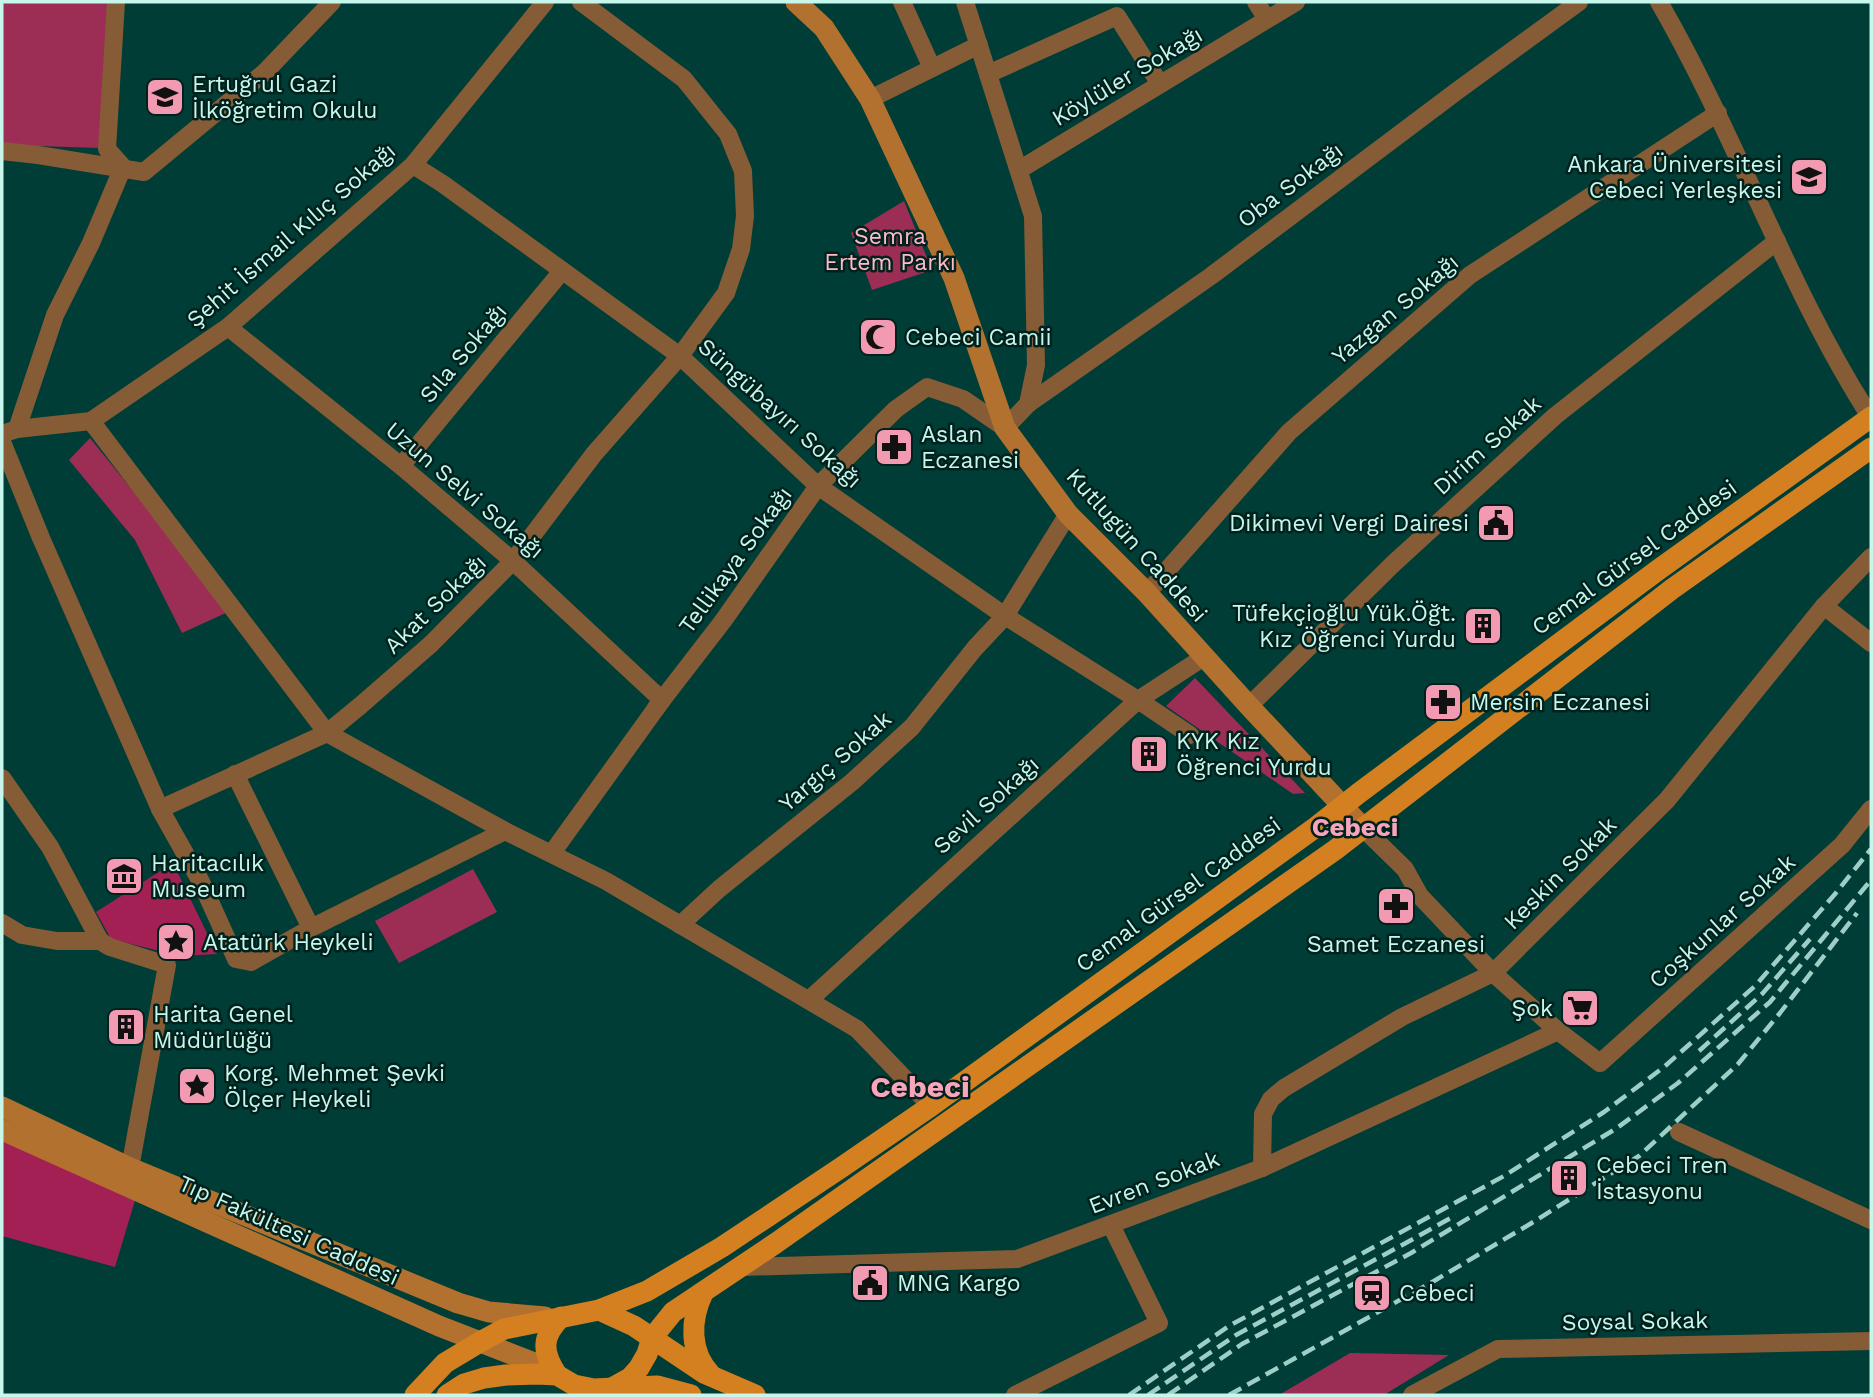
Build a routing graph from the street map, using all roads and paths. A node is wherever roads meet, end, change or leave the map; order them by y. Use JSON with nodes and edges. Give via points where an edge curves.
{"nodes":[{"id":1,"x":116,"y":2,"type":"edge"},
{"id":2,"x":332,"y":2,"type":"edge"},
{"id":3,"x":545,"y":2,"type":"edge"},
{"id":4,"x":581,"y":2,"type":"edge"},
{"id":5,"x":796,"y":2,"type":"edge"},
{"id":6,"x":902,"y":2,"type":"edge"},
{"id":7,"x":965,"y":2,"type":"edge"},
{"id":8,"x":1256,"y":2,"type":"edge"},
{"id":9,"x":1296,"y":2,"type":"edge"},
{"id":10,"x":1579,"y":2,"type":"edge"},
{"id":11,"x":1659,"y":2,"type":"edge"},
{"id":12,"x":1268,"y":19,"type":"junction"},
{"id":13,"x":979,"y":45,"type":"junction"},
{"id":14,"x":932,"y":68,"type":"junction"},
{"id":15,"x":988,"y":74,"type":"junction"},
{"id":16,"x":1160,"y":84,"type":"junction"},
{"id":17,"x":870,"y":99,"type":"junction"},
{"id":18,"x":1718,"y":113,"type":"junction"},
{"id":19,"x":2,"y":151,"type":"edge"},
{"id":20,"x":413,"y":165,"type":"junction"},
{"id":21,"x":123,"y":167,"type":"junction"},
{"id":22,"x":1019,"y":170,"type":"junction"},
{"id":23,"x":1777,"y":240,"type":"junction"},
{"id":24,"x":562,"y":271,"type":"junction"},
{"id":25,"x":228,"y":327,"type":"junction"},
{"id":26,"x":680,"y":356,"type":"junction"},
{"id":27,"x":1028,"y":404,"type":"junction"},
{"id":28,"x":1871,"y":417,"type":"edge"},
{"id":29,"x":91,"y":421,"type":"junction"},
{"id":30,"x":1005,"y":428,"type":"junction"},
{"id":31,"x":9,"y":431,"type":"edge"},
{"id":32,"x":2,"y":442,"type":"edge"},
{"id":33,"x":1871,"y":448,"type":"edge"},
{"id":34,"x":401,"y":466,"type":"junction"},
{"id":35,"x":818,"y":486,"type":"junction"},
{"id":36,"x":1068,"y":514,"type":"junction"},
{"id":37,"x":1871,"y":557,"type":"edge"},
{"id":38,"x":513,"y":561,"type":"junction"},
{"id":39,"x":1147,"y":593,"type":"junction"},
{"id":40,"x":1824,"y":606,"type":"junction"},
{"id":41,"x":1005,"y":616,"type":"junction"},
{"id":42,"x":1871,"y":643,"type":"edge"},
{"id":43,"x":1204,"y":657,"type":"junction"},
{"id":44,"x":1138,"y":700,"type":"junction"},
{"id":45,"x":662,"y":701,"type":"junction"},
{"id":46,"x":1249,"y":706,"type":"junction"},
{"id":47,"x":327,"y":733,"type":"junction"},
{"id":48,"x":1189,"y":735,"type":"dead end"},
{"id":49,"x":235,"y":774,"type":"junction"},
{"id":50,"x":2,"y":778,"type":"edge"},
{"id":51,"x":1342,"y":806,"type":"junction"},
{"id":52,"x":160,"y":809,"type":"junction"},
{"id":53,"x":1871,"y":809,"type":"edge"},
{"id":54,"x":1363,"y":828,"type":"junction"},
{"id":55,"x":505,"y":831,"type":"junction"},
{"id":56,"x":552,"y":853,"type":"junction"},
{"id":57,"x":2,"y":923,"type":"edge"},
{"id":58,"x":680,"y":925,"type":"junction"},
{"id":59,"x":311,"y":928,"type":"junction"},
{"id":60,"x":100,"y":941,"type":"junction"},
{"id":61,"x":1493,"y":973,"type":"junction"},
{"id":62,"x":809,"y":1000,"type":"junction"},
{"id":63,"x":1558,"y":1031,"type":"junction"},
{"id":64,"x":931,"y":1106,"type":"junction"},
{"id":65,"x":2,"y":1107,"type":"edge"},
{"id":66,"x":2,"y":1130,"type":"edge"},
{"id":67,"x":1679,"y":1132,"type":"dead end"},
{"id":68,"x":130,"y":1168,"type":"junction"},
{"id":69,"x":1262,"y":1168,"type":"junction"},
{"id":70,"x":1871,"y":1220,"type":"edge"},
{"id":71,"x":1111,"y":1225,"type":"junction"},
{"id":72,"x":741,"y":1267,"type":"junction"},
{"id":73,"x":703,"y":1293,"type":"junction"},
{"id":74,"x":599,"y":1310,"type":"junction"},
{"id":75,"x":561,"y":1317,"type":"junction"},
{"id":76,"x":652,"y":1338,"type":"junction"},
{"id":77,"x":1871,"y":1341,"type":"edge"},
{"id":78,"x":480,"y":1342,"type":"junction"},
{"id":79,"x":556,"y":1375,"type":"junction"},
{"id":80,"x":712,"y":1376,"type":"junction"},
{"id":81,"x":612,"y":1388,"type":"junction"},
{"id":82,"x":415,"y":1395,"type":"edge"},
{"id":83,"x":447,"y":1395,"type":"edge"},
{"id":84,"x":691,"y":1395,"type":"edge"},
{"id":85,"x":755,"y":1395,"type":"edge"},
{"id":86,"x":1014,"y":1395,"type":"edge"},
{"id":87,"x":1412,"y":1395,"type":"edge"}],
"edges":[{"from":1,"to":21,"type":"street","via":[[107,149]]},
{"from":2,"to":21,"type":"street","via":[[265,72],[144,172]]},
{"from":3,"to":20,"type":"street","name":"Şehit İsmail Kılıç Sokağı"},
{"from":4,"to":26,"type":"street","name":"Akat Sokağı","via":[[684,79],[728,134],[743,172],[741,249],[726,293]]},
{"from":5,"to":17,"type":"main road","name":"Kutlugün Caddesi","via":[[824,28]]},
{"from":6,"to":14,"type":"street"},
{"from":7,"to":13,"type":"street"},
{"from":8,"to":12,"type":"street"},
{"from":9,"to":12,"type":"street","name":"Köylüler Sokağı"},
{"from":10,"to":27,"type":"street","name":"Oba Sokağı","via":[[1211,276]]},
{"from":11,"to":18,"type":"street"},
{"from":12,"to":16,"type":"street","name":"Köylüler Sokağı"},
{"from":13,"to":14,"type":"street"},
{"from":13,"to":15,"type":"street"},
{"from":14,"to":17,"type":"street"},
{"from":15,"to":16,"type":"street","via":[[1117,16]]},
{"from":15,"to":22,"type":"street"},
{"from":16,"to":22,"type":"street","name":"Köylüler Sokağı"},
{"from":17,"to":30,"type":"main road","name":"Kutlugün Caddesi","via":[[954,278]]},
{"from":18,"to":23,"type":"street"},
{"from":18,"to":39,"type":"street","name":"Yazgan Sokağı","via":[[1470,275],[1289,432]]},
{"from":19,"to":21,"type":"street"},
{"from":20,"to":24,"type":"street","name":"Süngübayırı Sokağı"},
{"from":20,"to":25,"type":"street","name":"Şehit İsmail Kılıç Sokağı"},
{"from":21,"to":31,"type":"street","via":[[55,315]]},
{"from":22,"to":27,"type":"street","via":[[1033,216],[1036,366]]},
{"from":23,"to":28,"type":"street","via":[[1840,367]]},
{"from":23,"to":46,"type":"street","name":"Dirim Sokak","via":[[1555,416],[1393,564]]},
{"from":24,"to":26,"type":"street","name":"Süngübayırı Sokağı"},
{"from":24,"to":34,"type":"street","name":"Sıla Sokağı"},
{"from":25,"to":29,"type":"street","name":"Şehit İsmail Kılıç Sokağı"},
{"from":25,"to":34,"type":"street","name":"Uzun Selvi Sokağı"},
{"from":26,"to":35,"type":"street","name":"Süngübayırı Sokağı"},
{"from":26,"to":38,"type":"street","name":"Akat Sokağı","via":[[594,454]]},
{"from":27,"to":30,"type":"street","name":"Oba Sokağı"},
{"from":28,"to":51,"type":"main road","name":"Cemal Gürsel Caddesi"},
{"from":29,"to":31,"type":"street","name":"Şehit İsmail Kılıç Sokağı"},
{"from":29,"to":47,"type":"street"},
{"from":30,"to":35,"type":"street","name":"Tellikaya Sokağı","via":[[962,398],[927,387],[896,409]]},
{"from":30,"to":36,"type":"main road","name":"Kutlugün Caddesi"},
{"from":32,"to":52,"type":"street"},
{"from":33,"to":54,"type":"main road","via":[[1672,589]]},
{"from":34,"to":38,"type":"street","name":"Uzun Selvi Sokağı"},
{"from":35,"to":41,"type":"street","name":"Süngübayırı Sokağı"},
{"from":35,"to":45,"type":"street","name":"Tellikaya Sokağı"},
{"from":36,"to":39,"type":"main road","name":"Kutlugün Caddesi"},
{"from":36,"to":41,"type":"street","name":"Yargıç Sokak"},
{"from":37,"to":40,"type":"street","name":"Keskin Sokak"},
{"from":38,"to":45,"type":"street","name":"Uzun Selvi Sokağı"},
{"from":38,"to":47,"type":"street","name":"Akat Sokağı","via":[[431,644]]},
{"from":39,"to":43,"type":"main road","name":"Kutlugün Caddesi"},
{"from":40,"to":42,"type":"street"},
{"from":40,"to":61,"type":"street","name":"Keskin Sokak","via":[[1667,800]]},
{"from":41,"to":44,"type":"street","name":"Süngübayırı Sokağı"},
{"from":41,"to":58,"type":"street","name":"Yargıç Sokak","via":[[912,727]]},
{"from":43,"to":44,"type":"street","name":"Sevil Sokağı"},
{"from":43,"to":46,"type":"main road","name":"Kutlugün Caddesi"},
{"from":44,"to":48,"type":"street","name":"Süngübayırı Sokağı"},
{"from":44,"to":62,"type":"street","name":"Sevil Sokağı"},
{"from":45,"to":56,"type":"street","name":"Tellikaya Sokağı"},
{"from":46,"to":51,"type":"main road","name":"Kutlugün Caddesi"},
{"from":47,"to":49,"type":"street","name":"Akat Sokağı"},
{"from":47,"to":55,"type":"street"},
{"from":49,"to":52,"type":"street","name":"Akat Sokağı"},
{"from":49,"to":59,"type":"street"},
{"from":50,"to":60,"type":"street","via":[[50,847]]},
{"from":51,"to":54,"type":"main road","name":"Kutlugün Caddesi"},
{"from":51,"to":64,"type":"main road","name":"Cemal Gürsel Caddesi"},
{"from":52,"to":59,"type":"street","via":[[201,882],[236,959],[251,962]]},
{"from":53,"to":63,"type":"street","name":"Coşkunlar Sokak","via":[[1842,845],[1600,1063]]},
{"from":54,"to":61,"type":"street","via":[[1405,869],[1420,896]]},
{"from":54,"to":72,"type":"main road"},
{"from":55,"to":56,"type":"street"},
{"from":55,"to":59,"type":"street"},
{"from":56,"to":58,"type":"street"},
{"from":57,"to":60,"type":"street","via":[[22,935]]},
{"from":58,"to":62,"type":"street"},
{"from":60,"to":68,"type":"street","via":[[167,965]]},
{"from":61,"to":63,"type":"street"},
{"from":61,"to":69,"type":"street","name":"Keskin Sokak","via":[[1402,1017],[1284,1088],[1262,1114]]},
{"from":62,"to":64,"type":"street","via":[[857,1030]]},
{"from":63,"to":69,"type":"street","name":"Evren Sokak"},
{"from":64,"to":74,"type":"main road","name":"Cemal Gürsel Caddesi","via":[[692,1266]]},
{"from":65,"to":68,"type":"main road","name":"Tıp Fakültesi Caddesi"},
{"from":66,"to":78,"type":"main road","name":"Tıp Fakültesi Caddesi"},
{"from":67,"to":70,"type":"street"},
{"from":68,"to":75,"type":"main road","name":"Tıp Fakültesi Caddesi","via":[[458,1303],[516,1316]]},
{"from":69,"to":71,"type":"street","name":"Evren Sokak"},
{"from":71,"to":72,"type":"street","name":"Evren Sokak","via":[[1017,1259]]},
{"from":71,"to":86,"type":"street","via":[[1159,1323]]},
{"from":72,"to":73,"type":"main road"},
{"from":73,"to":76,"type":"main road","via":[[673,1312]]},
{"from":73,"to":80,"type":"main road","via":[[694,1315],[695,1342],[697,1354]]},
{"from":74,"to":75,"type":"main road"},
{"from":74,"to":76,"type":"main road"},
{"from":75,"to":78,"type":"main road","via":[[504,1329]]},
{"from":75,"to":79,"type":"main road","via":[[546,1340],[547,1357]]},
{"from":76,"to":80,"type":"main road"},
{"from":76,"to":81,"type":"main road","via":[[639,1368]]},
{"from":77,"to":87,"type":"street","name":"Soysal Sokak","via":[[1498,1349]]},
{"from":78,"to":79,"type":"main road","name":"Tıp Fakültesi Caddesi"},
{"from":78,"to":82,"type":"main road","via":[[445,1363]]},
{"from":79,"to":81,"type":"main road","via":[[574,1385]]},
{"from":79,"to":83,"type":"main road","via":[[484,1378]]},
{"from":80,"to":85,"type":"main road"},
{"from":81,"to":84,"type":"main road","via":[[657,1386]]}]}
